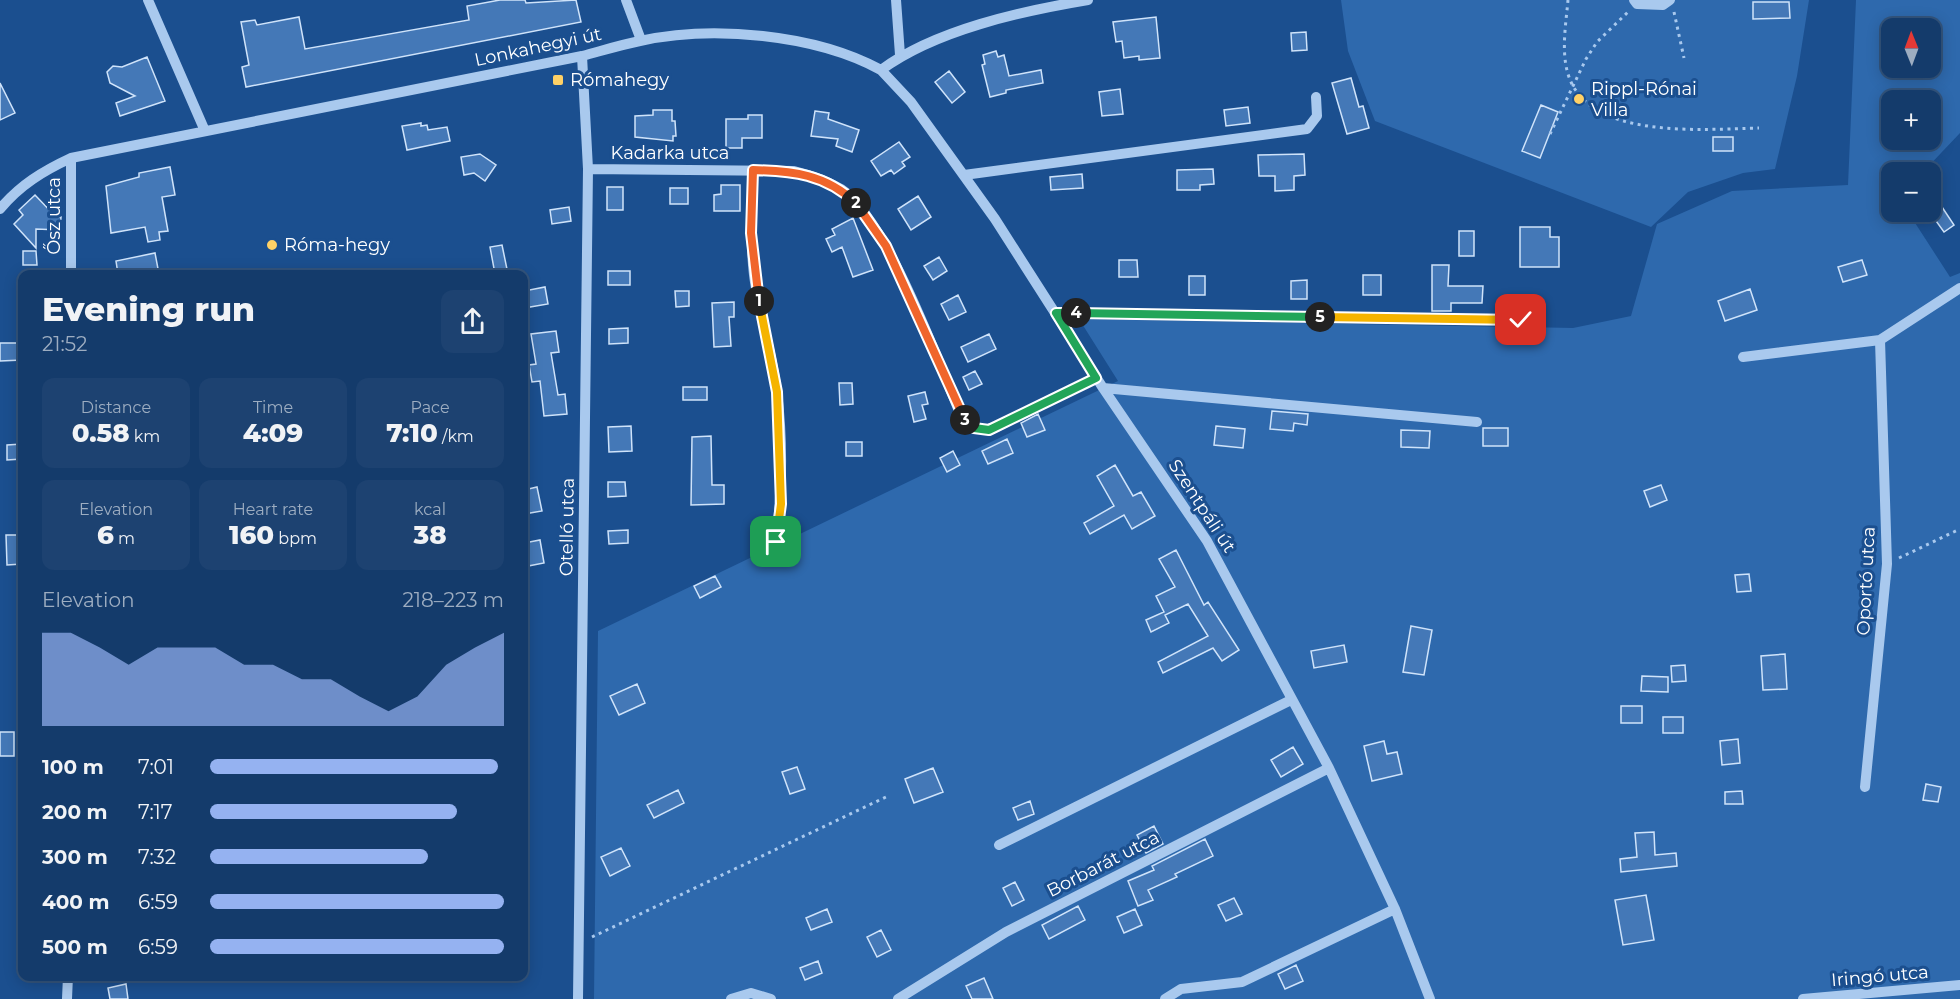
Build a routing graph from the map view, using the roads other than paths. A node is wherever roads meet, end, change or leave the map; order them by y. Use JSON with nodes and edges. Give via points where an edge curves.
{"nodes":[{"id":1,"x":148,"y":0,"type":"edge"},
{"id":2,"x":626,"y":0,"type":"edge"},
{"id":3,"x":896,"y":0,"type":"edge"},
{"id":4,"x":1088,"y":0,"type":"edge"},
{"id":5,"x":1635,"y":2,"type":"edge"},
{"id":6,"x":1669,"y":2,"type":"edge"},
{"id":7,"x":641,"y":40,"type":"junction"},
{"id":8,"x":900,"y":55,"type":"junction"},
{"id":9,"x":582,"y":56,"type":"junction"},
{"id":10,"x":881,"y":69,"type":"junction"},
{"id":11,"x":1316,"y":97,"type":"dead end"},
{"id":12,"x":205,"y":131,"type":"junction"},
{"id":13,"x":71,"y":158,"type":"junction"},
{"id":14,"x":588,"y":169,"type":"junction"},
{"id":15,"x":753,"y":170,"type":"junction"},
{"id":16,"x":964,"y":175,"type":"junction"},
{"id":17,"x":0,"y":208,"type":"edge"},
{"id":18,"x":71,"y":270,"type":"edge"},
{"id":19,"x":1960,"y":288,"type":"edge"},
{"id":20,"x":1056,"y":313,"type":"junction"},
{"id":21,"x":1521,"y":320,"type":"dead end"},
{"id":22,"x":1880,"y":340,"type":"junction"},
{"id":23,"x":1743,"y":357,"type":"dead end"},
{"id":24,"x":1096,"y":378,"type":"junction"},
{"id":25,"x":1103,"y":388,"type":"junction"},
{"id":26,"x":1477,"y":422,"type":"dead end"},
{"id":27,"x":776,"y":542,"type":"dead end"},
{"id":28,"x":1291,"y":700,"type":"junction"},
{"id":29,"x":1329,"y":768,"type":"junction"},
{"id":30,"x":1865,"y":787,"type":"dead end"},
{"id":31,"x":999,"y":845,"type":"dead end"},
{"id":32,"x":1395,"y":909,"type":"junction"},
{"id":33,"x":68,"y":981,"type":"edge"},
{"id":34,"x":1960,"y":985,"type":"edge"},
{"id":35,"x":67,"y":999,"type":"edge"},
{"id":36,"x":578,"y":999,"type":"edge"},
{"id":37,"x":731,"y":999,"type":"edge"},
{"id":38,"x":771,"y":999,"type":"edge"},
{"id":39,"x":898,"y":999,"type":"edge"},
{"id":40,"x":1165,"y":999,"type":"edge"},
{"id":41,"x":1430,"y":999,"type":"edge"},
{"id":42,"x":1803,"y":999,"type":"edge"}],
"edges":[{"from":1,"to":12,"type":"street"},
{"from":2,"to":7,"type":"street"},
{"from":3,"to":8,"type":"street"},
{"from":4,"to":8,"type":"street","via":[[997,21]]},
{"from":5,"to":6,"type":"street","via":[[1658,6]]},
{"from":7,"to":9,"type":"street","name":"Lonkahegyi út"},
{"from":7,"to":10,"type":"street","name":"Lonkahegyi út","via":[[694,35],[755,36],[817,45]]},
{"from":8,"to":10,"type":"street"},
{"from":9,"to":12,"type":"street","name":"Lonkahegyi út"},
{"from":9,"to":14,"type":"street","name":"Otelló utca"},
{"from":10,"to":16,"type":"street","name":"Szentpáli út","via":[[911,102]]},
{"from":11,"to":16,"type":"street","via":[[1317,116],[1307,129]]},
{"from":12,"to":13,"type":"street","name":"Lonkahegyi út"},
{"from":13,"to":17,"type":"street","name":"Lonkahegyi út","via":[[22,186]]},
{"from":13,"to":18,"type":"street","name":"Ősz utca"},
{"from":14,"to":15,"type":"street","name":"Kadarka utca"},
{"from":14,"to":36,"type":"street","name":"Otelló utca"},
{"from":15,"to":24,"type":"street","name":"Kadarka utca","via":[[794,171],[818,177],[842,190],[863,210],[886,246],[962,418],[974,428],[989,430]]},
{"from":15,"to":27,"type":"street","via":[[754,276],[777,392],[781,485]]},
{"from":16,"to":20,"type":"street","name":"Szentpáli út"},
{"from":19,"to":22,"type":"street"},
{"from":20,"to":21,"type":"street"},
{"from":20,"to":24,"type":"street","name":"Szentpáli út"},
{"from":22,"to":23,"type":"street"},
{"from":22,"to":30,"type":"street","name":"Oportó utca","via":[[1887,564]]},
{"from":24,"to":25,"type":"street","name":"Szentpáli út"},
{"from":25,"to":26,"type":"street"},
{"from":25,"to":28,"type":"street","name":"Szentpáli út","via":[[1207,541]]},
{"from":28,"to":29,"type":"street","name":"Szentpáli út"},
{"from":28,"to":31,"type":"street"},
{"from":29,"to":32,"type":"street","name":"Szentpáli út"},
{"from":29,"to":39,"type":"street","name":"Borbarát utca","via":[[1006,932]]},
{"from":32,"to":40,"type":"street","via":[[1242,982],[1181,989]]},
{"from":32,"to":41,"type":"street","name":"Szentpáli út"},
{"from":33,"to":35,"type":"street"},
{"from":34,"to":42,"type":"street","name":"Iringó utca"},
{"from":37,"to":38,"type":"street","via":[[751,993]]}]}
